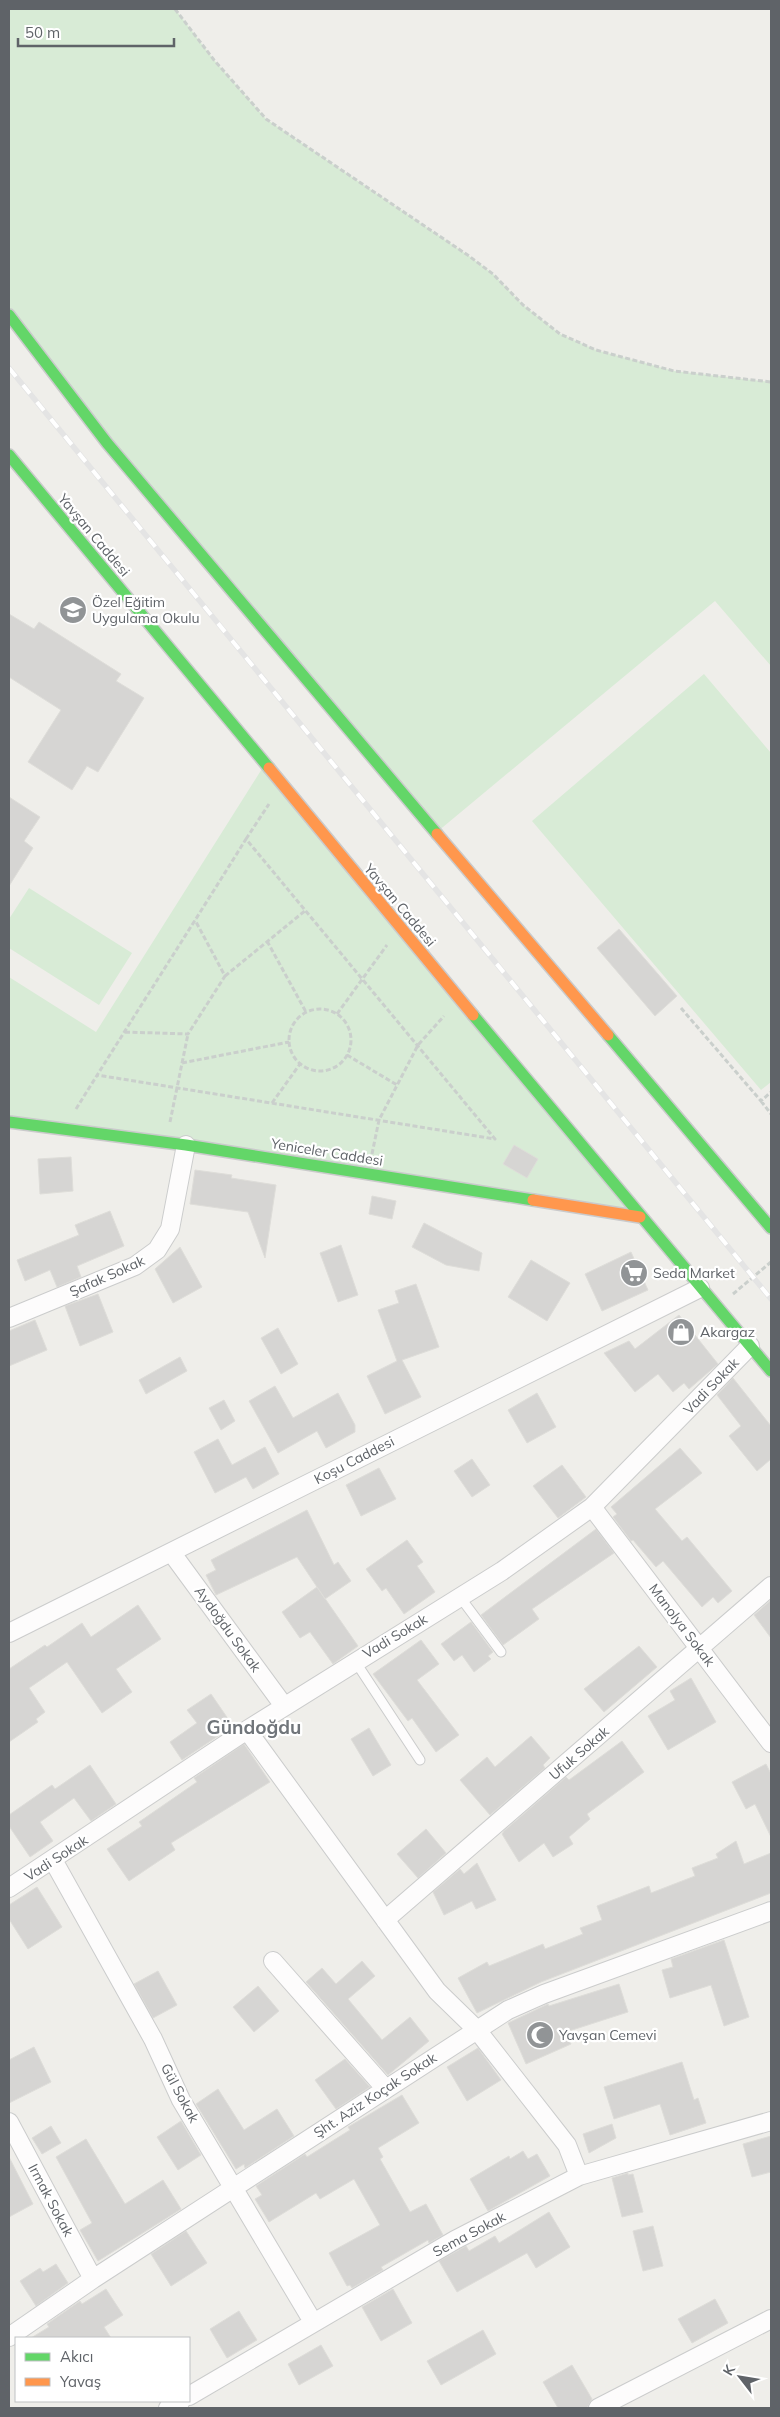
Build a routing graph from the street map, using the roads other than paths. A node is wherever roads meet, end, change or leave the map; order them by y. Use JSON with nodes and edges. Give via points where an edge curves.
{"nodes":[{"id":1,"x":9,"y":315,"type":"edge"},
{"id":2,"x":9,"y":455,"type":"edge"},
{"id":3,"x":9,"y":1122,"type":"edge"},
{"id":4,"x":186,"y":1145,"type":"junction"},
{"id":5,"x":640,"y":1217,"type":"junction"},
{"id":6,"x":769,"y":1221,"type":"edge"},
{"id":7,"x":700,"y":1288,"type":"junction"},
{"id":8,"x":9,"y":1318,"type":"edge"},
{"id":9,"x":750,"y":1346,"type":"junction"},
{"id":10,"x":771,"y":1371,"type":"edge"},
{"id":11,"x":592,"y":1507,"type":"junction"},
{"id":12,"x":171,"y":1552,"type":"junction"},
{"id":13,"x":771,"y":1586,"type":"edge"},
{"id":14,"x":460,"y":1597,"type":"junction"},
{"id":15,"x":9,"y":1633,"type":"edge"},
{"id":16,"x":700,"y":1648,"type":"junction"},
{"id":17,"x":501,"y":1652,"type":"dead end"},
{"id":18,"x":355,"y":1661,"type":"junction"},
{"id":19,"x":284,"y":1706,"type":"junction"},
{"id":20,"x":247,"y":1730,"type":"junction"},
{"id":21,"x":771,"y":1743,"type":"edge"},
{"id":22,"x":420,"y":1760,"type":"dead end"},
{"id":23,"x":53,"y":1860,"type":"junction"},
{"id":24,"x":9,"y":1888,"type":"edge"},
{"id":25,"x":771,"y":1911,"type":"edge"},
{"id":26,"x":385,"y":1920,"type":"junction"},
{"id":27,"x":273,"y":1961,"type":"dead end"},
{"id":28,"x":477,"y":2030,"type":"junction"},
{"id":29,"x":385,"y":2088,"type":"junction"},
{"id":30,"x":771,"y":2121,"type":"edge"},
{"id":31,"x":9,"y":2122,"type":"edge"},
{"id":32,"x":579,"y":2176,"type":"junction"},
{"id":33,"x":234,"y":2186,"type":"junction"},
{"id":34,"x":93,"y":2279,"type":"junction"},
{"id":35,"x":771,"y":2319,"type":"edge"},
{"id":36,"x":313,"y":2322,"type":"junction"},
{"id":37,"x":9,"y":2337,"type":"edge"},
{"id":38,"x":190,"y":2395,"type":"edge"},
{"id":39,"x":179,"y":2402,"type":"edge"},
{"id":40,"x":168,"y":2408,"type":"edge"},
{"id":41,"x":598,"y":2408,"type":"edge"}],
"edges":[{"from":1,"to":6,"type":"street","via":[[107,443]]},
{"from":2,"to":5,"type":"street","name":"Yavşan Caddesi"},
{"from":3,"to":4,"type":"street","name":"Yeniceler Caddesi"},
{"from":4,"to":5,"type":"street","name":"Yeniceler Caddesi"},
{"from":4,"to":8,"type":"street","name":"Şafak Sokak","via":[[170,1228],[157,1250],[135,1266]]},
{"from":5,"to":7,"type":"street","name":"Yavşan Caddesi"},
{"from":7,"to":9,"type":"street","name":"Yavşan Caddesi"},
{"from":7,"to":12,"type":"street","name":"Koşu Caddesi"},
{"from":9,"to":10,"type":"street","name":"Yavşan Caddesi"},
{"from":9,"to":11,"type":"street","name":"Vadi Sokak"},
{"from":11,"to":14,"type":"street","name":"Vadi Sokak"},
{"from":11,"to":16,"type":"street","name":"Manolya Sokak"},
{"from":12,"to":15,"type":"street","name":"Koşu Caddesi"},
{"from":12,"to":19,"type":"street","name":"Aydoğdu Sokak"},
{"from":13,"to":16,"type":"street","name":"Ufuk Sokak"},
{"from":14,"to":17,"type":"lane"},
{"from":14,"to":18,"type":"street","name":"Vadi Sokak"},
{"from":16,"to":21,"type":"street","name":"Manolya Sokak"},
{"from":16,"to":26,"type":"street","name":"Ufuk Sokak"},
{"from":18,"to":19,"type":"street","name":"Vadi Sokak"},
{"from":18,"to":22,"type":"lane"},
{"from":19,"to":20,"type":"street","name":"Vadi Sokak"},
{"from":20,"to":23,"type":"street","name":"Vadi Sokak"},
{"from":20,"to":26,"type":"street"},
{"from":23,"to":24,"type":"street","name":"Vadi Sokak"},
{"from":23,"to":33,"type":"street","name":"Gül Sokak","via":[[153,2039],[181,2100]]},
{"from":25,"to":28,"type":"street","name":"Şht. Aziz Koçak Sokak","via":[[544,1994],[508,2010]]},
{"from":26,"to":28,"type":"street","via":[[437,1991]]},
{"from":27,"to":29,"type":"street"},
{"from":28,"to":29,"type":"street","name":"Şht. Aziz Koçak Sokak"},
{"from":28,"to":32,"type":"street","via":[[568,2145]]},
{"from":29,"to":33,"type":"street","name":"Şht. Aziz Koçak Sokak"},
{"from":30,"to":32,"type":"street","name":"Sema Sokak"},
{"from":31,"to":34,"type":"street","name":"Irmak Sokak"},
{"from":32,"to":36,"type":"street","name":"Sema Sokak","via":[[455,2240]]},
{"from":33,"to":34,"type":"street","name":"Şht. Aziz Koçak Sokak"},
{"from":33,"to":36,"type":"street","name":"Gül Sokak"},
{"from":34,"to":37,"type":"street","name":"Şht. Aziz Koçak Sokak"},
{"from":35,"to":41,"type":"street"},
{"from":36,"to":38,"type":"street","name":"Sema Sokak"},
{"from":39,"to":40,"type":"street"}]}
